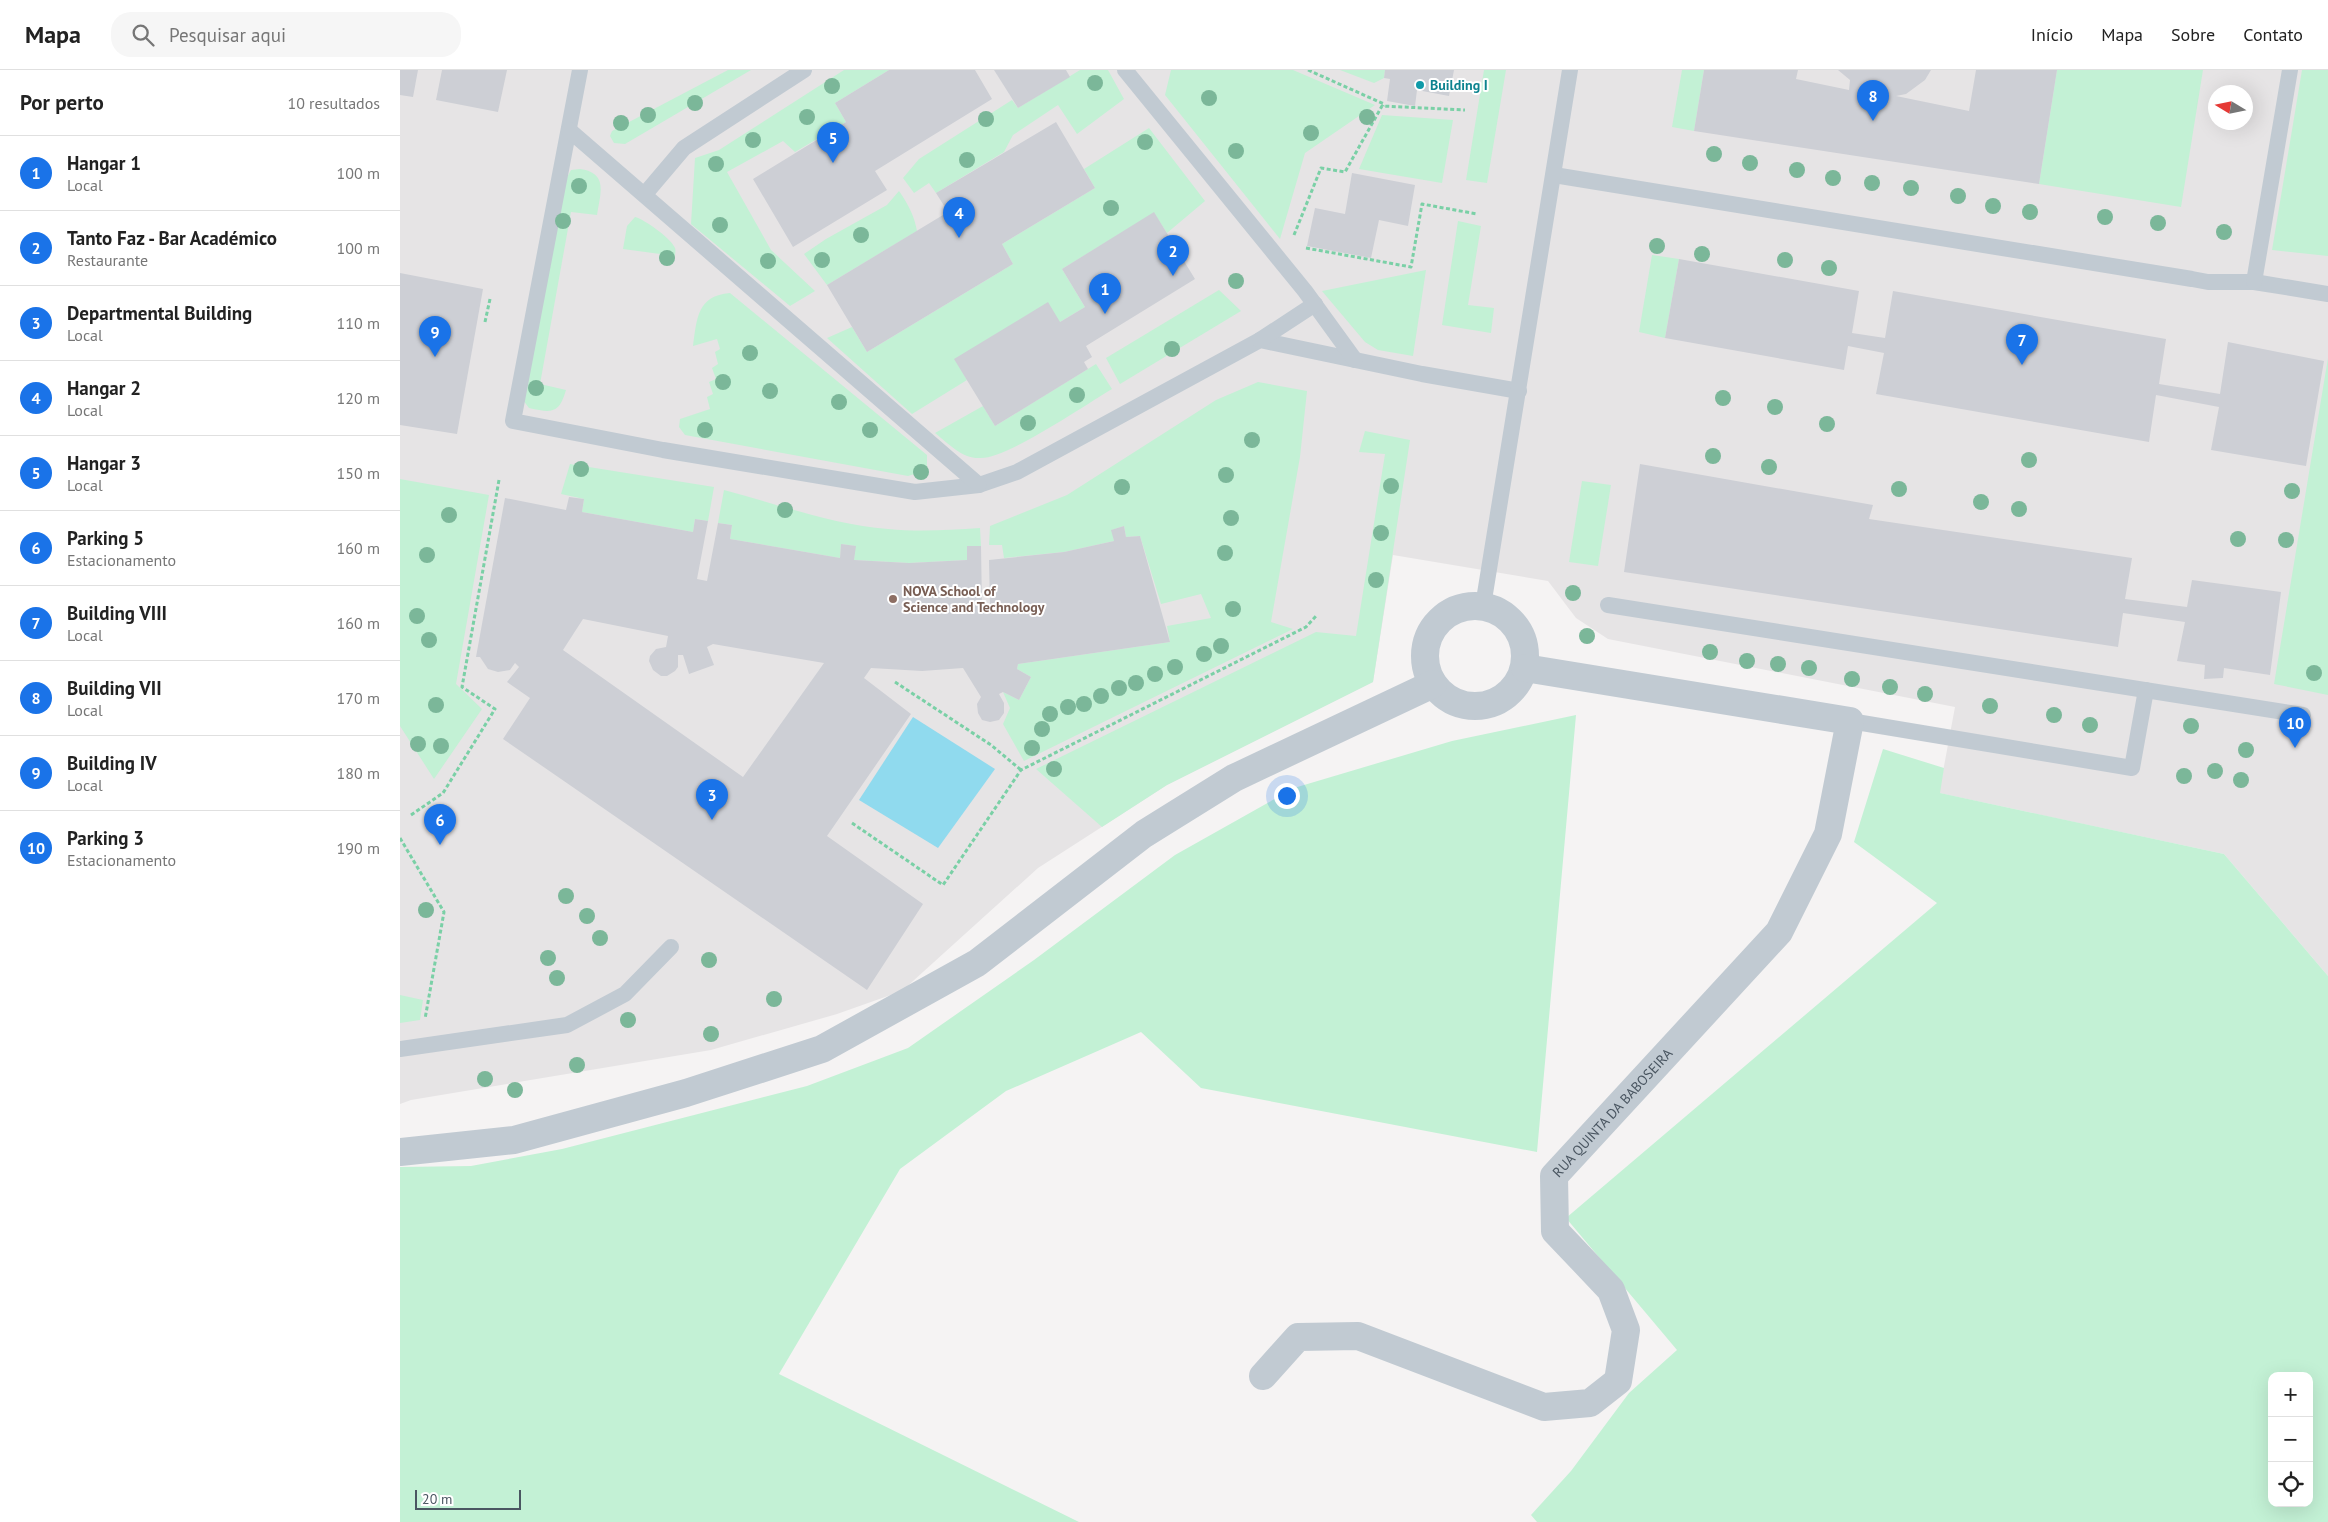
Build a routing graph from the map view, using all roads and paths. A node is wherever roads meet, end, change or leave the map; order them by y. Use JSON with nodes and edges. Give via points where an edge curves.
{"nodes":[{"id":1,"x":580,"y":70,"type":"edge"},
{"id":2,"x":804,"y":70,"type":"edge"},
{"id":3,"x":1124,"y":70,"type":"edge"},
{"id":4,"x":1308,"y":70,"type":"edge"},
{"id":5,"x":1570,"y":70,"type":"edge"},
{"id":6,"x":2290,"y":70,"type":"edge"},
{"id":7,"x":1382,"y":106,"type":"junction"},
{"id":8,"x":1465,"y":110,"type":"dead end"},
{"id":9,"x":569,"y":130,"type":"junction"},
{"id":10,"x":1554,"y":175,"type":"junction"},
{"id":11,"x":645,"y":194,"type":"junction"},
{"id":12,"x":1477,"y":214,"type":"dead end"},
{"id":13,"x":1293,"y":237,"type":"dead end"},
{"id":14,"x":1299,"y":247,"type":"dead end"},
{"id":15,"x":2254,"y":282,"type":"junction"},
{"id":16,"x":2328,"y":294,"type":"edge"},
{"id":17,"x":490,"y":299,"type":"dead end"},
{"id":18,"x":1315,"y":304,"type":"junction"},
{"id":19,"x":485,"y":322,"type":"dead end"},
{"id":20,"x":1260,"y":340,"type":"junction"},
{"id":21,"x":1355,"y":360,"type":"junction"},
{"id":22,"x":1518,"y":391,"type":"junction"},
{"id":23,"x":499,"y":480,"type":"dead end"},
{"id":24,"x":979,"y":485,"type":"junction"},
{"id":25,"x":1608,"y":605,"type":"dead end"},
{"id":26,"x":1483,"y":606,"type":"junction"},
{"id":27,"x":1316,"y":616,"type":"dead end"},
{"id":28,"x":1524,"y":668,"type":"junction"},
{"id":29,"x":896,"y":682,"type":"dead end"},
{"id":30,"x":1433,"y":684,"type":"junction"},
{"id":31,"x":2146,"y":690,"type":"junction"},
{"id":32,"x":2303,"y":714,"type":"dead end"},
{"id":33,"x":1850,"y":721,"type":"junction"},
{"id":34,"x":1021,"y":770,"type":"junction"},
{"id":35,"x":411,"y":815,"type":"dead end"},
{"id":36,"x":852,"y":823,"type":"dead end"},
{"id":37,"x":400,"y":838,"type":"edge"},
{"id":38,"x":671,"y":947,"type":"dead end"},
{"id":39,"x":427,"y":1045,"type":"junction"},
{"id":40,"x":400,"y":1049,"type":"edge"},
{"id":41,"x":400,"y":1152,"type":"edge"},
{"id":42,"x":1263,"y":1376,"type":"dead end"}],
"edges":[{"from":1,"to":9,"type":"lane"},
{"from":2,"to":11,"type":"lane","via":[[684,148]]},
{"from":3,"to":18,"type":"lane"},
{"from":4,"to":7,"type":"path","via":[[1384,104]]},
{"from":5,"to":10,"type":"lane"},
{"from":6,"to":15,"type":"lane"},
{"from":7,"to":8,"type":"path"},
{"from":7,"to":13,"type":"path","via":[[1345,172],[1320,168]]},
{"from":9,"to":11,"type":"lane"},
{"from":9,"to":24,"type":"lane","via":[[513,421],[915,492]]},
{"from":10,"to":15,"type":"lane","via":[[2208,282]]},
{"from":10,"to":22,"type":"lane"},
{"from":11,"to":24,"type":"lane"},
{"from":12,"to":14,"type":"path","via":[[1422,204],[1411,266]]},
{"from":15,"to":16,"type":"lane"},
{"from":17,"to":19,"type":"path"},
{"from":18,"to":20,"type":"lane"},
{"from":18,"to":21,"type":"lane"},
{"from":20,"to":21,"type":"lane"},
{"from":20,"to":24,"type":"lane","via":[[1017,472]]},
{"from":21,"to":22,"type":"lane"},
{"from":22,"to":26,"type":"lane"},
{"from":23,"to":35,"type":"path","via":[[462,687],[495,709],[443,793]]},
{"from":25,"to":31,"type":"lane"},
{"from":26,"to":28,"type":"street","via":[[1499,611],[1512,621],[1521,635],[1525,651]]},
{"from":26,"to":30,"type":"street","via":[[1455,610],[1432,628],[1425,647],[1425,666]]},
{"from":27,"to":34,"type":"path","via":[[1306,626]]},
{"from":28,"to":30,"type":"street","via":[[1518,683],[1506,696],[1492,704],[1475,707],[1459,704],[1444,696]]},
{"from":28,"to":33,"type":"street"},
{"from":29,"to":34,"type":"path","via":[[990,745]]},
{"from":30,"to":41,"type":"street","via":[[1234,778],[1144,834],[977,963],[822,1049],[686,1094],[514,1140]]},
{"from":31,"to":32,"type":"lane"},
{"from":31,"to":33,"type":"lane","via":[[2132,768]]},
{"from":33,"to":42,"type":"street","name":"RUA QUINTA DA BABOSEIRA","via":[[1828,834],[1779,932],[1554,1176],[1554,1231],[1611,1290],[1626,1330],[1618,1381],[1590,1403],[1544,1406],[1358,1336],[1298,1337]]},
{"from":34,"to":36,"type":"path","via":[[943,885]]},
{"from":37,"to":39,"type":"path","via":[[444,912],[425,1023]]},
{"from":38,"to":39,"type":"lane","via":[[625,994],[567,1025]]},
{"from":39,"to":40,"type":"lane"}]}
